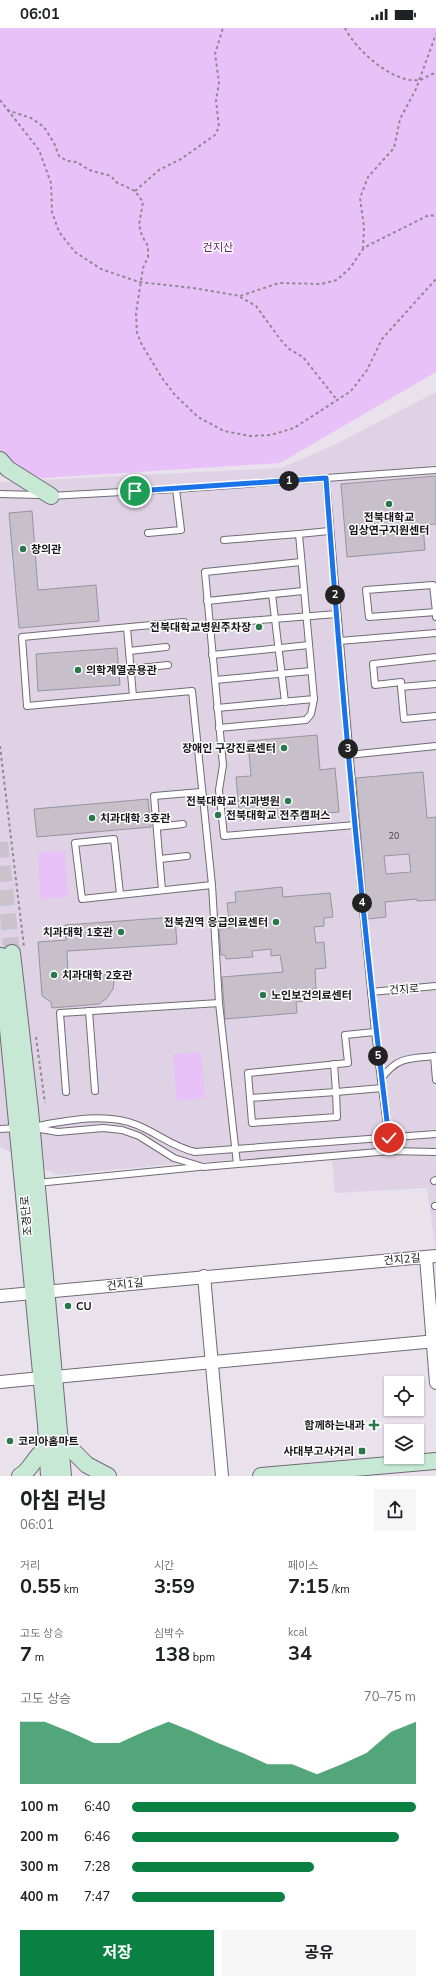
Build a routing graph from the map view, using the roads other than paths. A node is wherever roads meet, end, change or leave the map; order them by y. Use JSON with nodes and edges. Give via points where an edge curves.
{"nodes":[{"id":1,"x":0,"y":460,"type":"edge"},
{"id":2,"x":436,"y":470,"type":"edge"},
{"id":3,"x":326,"y":478,"type":"junction"},
{"id":4,"x":176,"y":489,"type":"junction"},
{"id":5,"x":0,"y":494,"type":"edge"},
{"id":6,"x":51,"y":496,"type":"junction"},
{"id":7,"x":330,"y":532,"type":"junction"},
{"id":8,"x":148,"y":533,"type":"dead end"},
{"id":9,"x":298,"y":534,"type":"junction"},
{"id":10,"x":224,"y":540,"type":"dead end"},
{"id":11,"x":301,"y":562,"type":"junction"},
{"id":12,"x":303,"y":591,"type":"junction"},
{"id":13,"x":272,"y":594,"type":"junction"},
{"id":14,"x":207,"y":600,"type":"junction"},
{"id":15,"x":436,"y":612,"type":"edge"},
{"id":16,"x":337,"y":614,"type":"junction"},
{"id":17,"x":306,"y":616,"type":"junction"},
{"id":18,"x":436,"y":617,"type":"edge"},
{"id":19,"x":275,"y":618,"type":"junction"},
{"id":20,"x":184,"y":622,"type":"dead end"},
{"id":21,"x":210,"y":624,"type":"junction"},
{"id":22,"x":127,"y":628,"type":"junction"},
{"id":23,"x":436,"y":633,"type":"edge"},
{"id":24,"x":339,"y":641,"type":"junction"},
{"id":25,"x":309,"y":645,"type":"junction"},
{"id":26,"x":166,"y":647,"type":"dead end"},
{"id":27,"x":279,"y":648,"type":"junction"},
{"id":28,"x":129,"y":651,"type":"junction"},
{"id":29,"x":212,"y":655,"type":"junction"},
{"id":30,"x":436,"y":657,"type":"edge"},
{"id":31,"x":168,"y":665,"type":"dead end"},
{"id":32,"x":130,"y":669,"type":"junction"},
{"id":33,"x":311,"y":671,"type":"junction"},
{"id":34,"x":282,"y":674,"type":"junction"},
{"id":35,"x":215,"y":680,"type":"junction"},
{"id":36,"x":436,"y":684,"type":"edge"},
{"id":37,"x":401,"y":687,"type":"junction"},
{"id":38,"x":132,"y":696,"type":"junction"},
{"id":39,"x":314,"y":699,"type":"junction"},
{"id":40,"x":285,"y":702,"type":"junction"},
{"id":41,"x":217,"y":708,"type":"junction"},
{"id":42,"x":436,"y":716,"type":"edge"},
{"id":43,"x":219,"y":728,"type":"junction"},
{"id":44,"x":436,"y":746,"type":"edge"},
{"id":45,"x":348,"y":754,"type":"junction"},
{"id":46,"x":201,"y":792,"type":"junction"},
{"id":47,"x":183,"y":824,"type":"dead end"},
{"id":48,"x":355,"y":826,"type":"junction"},
{"id":49,"x":157,"y":827,"type":"junction"},
{"id":50,"x":187,"y":856,"type":"dead end"},
{"id":51,"x":160,"y":859,"type":"junction"},
{"id":52,"x":212,"y":885,"type":"junction"},
{"id":53,"x":162,"y":890,"type":"junction"},
{"id":54,"x":120,"y":894,"type":"junction"},
{"id":55,"x":12,"y":952,"type":"tunnel mouth"},
{"id":56,"x":436,"y":986,"type":"edge"},
{"id":57,"x":371,"y":992,"type":"junction"},
{"id":58,"x":219,"y":1003,"type":"junction"},
{"id":59,"x":89,"y":1011,"type":"junction"},
{"id":60,"x":375,"y":1032,"type":"junction"},
{"id":61,"x":435,"y":1056,"type":"edge"},
{"id":62,"x":334,"y":1064,"type":"junction"},
{"id":63,"x":381,"y":1079,"type":"junction"},
{"id":64,"x":436,"y":1080,"type":"edge"},
{"id":65,"x":382,"y":1088,"type":"junction"},
{"id":66,"x":95,"y":1091,"type":"dead end"},
{"id":67,"x":66,"y":1092,"type":"dead end"},
{"id":68,"x":336,"y":1092,"type":"junction"},
{"id":69,"x":250,"y":1098,"type":"junction"},
{"id":70,"x":24,"y":1128,"type":"junction"},
{"id":71,"x":0,"y":1129,"type":"edge"},
{"id":72,"x":436,"y":1134,"type":"edge"},
{"id":73,"x":389,"y":1138,"type":"junction"},
{"id":74,"x":234,"y":1150,"type":"junction"},
{"id":75,"x":390,"y":1151,"type":"junction"},
{"id":76,"x":436,"y":1152,"type":"edge"},
{"id":77,"x":237,"y":1164,"type":"junction"},
{"id":78,"x":203,"y":1167,"type":"junction"},
{"id":79,"x":36,"y":1184,"type":"junction"},
{"id":80,"x":431,"y":1257,"type":"edge"},
{"id":81,"x":317,"y":1267,"type":"joint"},
{"id":82,"x":204,"y":1276,"type":"junction"},
{"id":83,"x":40,"y":1293,"type":"junction"},
{"id":84,"x":0,"y":1296,"type":"edge"},
{"id":85,"x":434,"y":1342,"type":"edge"},
{"id":86,"x":211,"y":1362,"type":"junction"},
{"id":87,"x":45,"y":1373,"type":"junction"},
{"id":88,"x":0,"y":1382,"type":"edge"},
{"id":89,"x":436,"y":1383,"type":"edge"},
{"id":90,"x":54,"y":1448,"type":"junction"},
{"id":91,"x":436,"y":1461,"type":"edge"},
{"id":92,"x":20,"y":1476,"type":"edge"},
{"id":93,"x":49,"y":1476,"type":"edge"},
{"id":94,"x":63,"y":1476,"type":"edge"},
{"id":95,"x":108,"y":1476,"type":"edge"},
{"id":96,"x":222,"y":1476,"type":"edge"},
{"id":97,"x":262,"y":1476,"type":"edge"}],
"edges":[{"from":1,"to":6,"type":"street","via":[[8,469]]},
{"from":2,"to":3,"type":"lane"},
{"from":3,"to":4,"type":"lane"},
{"from":3,"to":7,"type":"lane"},
{"from":4,"to":6,"type":"lane"},
{"from":4,"to":8,"type":"lane","via":[[181,530]]},
{"from":5,"to":6,"type":"lane"},
{"from":7,"to":9,"type":"lane"},
{"from":7,"to":16,"type":"lane"},
{"from":9,"to":10,"type":"lane"},
{"from":9,"to":11,"type":"lane"},
{"from":11,"to":12,"type":"lane"},
{"from":11,"to":14,"type":"lane","via":[[205,572]]},
{"from":12,"to":13,"type":"lane"},
{"from":12,"to":17,"type":"lane"},
{"from":13,"to":14,"type":"lane"},
{"from":13,"to":19,"type":"lane"},
{"from":14,"to":21,"type":"lane"},
{"from":15,"to":15,"type":"lane","via":[[434,584],[366,590],[369,618]]},
{"from":15,"to":18,"type":"lane"},
{"from":16,"to":17,"type":"lane"},
{"from":16,"to":24,"type":"lane"},
{"from":17,"to":19,"type":"lane"},
{"from":17,"to":25,"type":"lane"},
{"from":19,"to":21,"type":"lane"},
{"from":19,"to":27,"type":"lane"},
{"from":20,"to":22,"type":"lane"},
{"from":21,"to":29,"type":"lane"},
{"from":22,"to":28,"type":"lane"},
{"from":22,"to":38,"type":"lane","via":[[22,637],[27,706]]},
{"from":23,"to":24,"type":"lane"},
{"from":24,"to":45,"type":"lane"},
{"from":25,"to":27,"type":"lane"},
{"from":25,"to":33,"type":"lane"},
{"from":26,"to":28,"type":"lane"},
{"from":27,"to":29,"type":"lane"},
{"from":27,"to":34,"type":"lane"},
{"from":28,"to":32,"type":"lane"},
{"from":29,"to":35,"type":"lane"},
{"from":30,"to":37,"type":"lane","via":[[373,664],[375,685],[401,682]]},
{"from":31,"to":32,"type":"lane"},
{"from":32,"to":38,"type":"lane"},
{"from":33,"to":34,"type":"lane"},
{"from":33,"to":39,"type":"lane"},
{"from":34,"to":35,"type":"lane"},
{"from":34,"to":40,"type":"lane"},
{"from":35,"to":41,"type":"lane"},
{"from":36,"to":37,"type":"lane"},
{"from":37,"to":42,"type":"lane","via":[[404,719]]},
{"from":38,"to":46,"type":"lane","via":[[192,691]]},
{"from":39,"to":40,"type":"lane"},
{"from":39,"to":43,"type":"lane","via":[[311,714],[306,720]]},
{"from":40,"to":41,"type":"lane"},
{"from":41,"to":43,"type":"lane"},
{"from":43,"to":48,"type":"lane","via":[[223,765],[219,790],[224,836]]},
{"from":44,"to":45,"type":"lane"},
{"from":45,"to":48,"type":"lane"},
{"from":46,"to":49,"type":"lane","via":[[154,796]]},
{"from":46,"to":52,"type":"lane"},
{"from":47,"to":49,"type":"lane"},
{"from":48,"to":57,"type":"lane"},
{"from":49,"to":51,"type":"lane"},
{"from":50,"to":51,"type":"lane"},
{"from":51,"to":53,"type":"lane"},
{"from":52,"to":53,"type":"lane"},
{"from":52,"to":58,"type":"lane"},
{"from":53,"to":54,"type":"lane"},
{"from":54,"to":54,"type":"lane","via":[[82,899],[76,844],[114,839]]},
{"from":55,"to":70,"type":"street","name":"조경단로"},
{"from":56,"to":57,"type":"lane","name":"건지로"},
{"from":57,"to":60,"type":"lane"},
{"from":58,"to":59,"type":"lane"},
{"from":58,"to":74,"type":"lane"},
{"from":59,"to":66,"type":"lane"},
{"from":59,"to":67,"type":"lane","via":[[60,1013]]},
{"from":60,"to":62,"type":"lane","via":[[345,1035],[348,1063]]},
{"from":60,"to":63,"type":"lane"},
{"from":61,"to":63,"type":"lane","via":[[400,1061],[390,1067]]},
{"from":61,"to":64,"type":"lane"},
{"from":62,"to":68,"type":"lane"},
{"from":62,"to":69,"type":"lane","via":[[248,1073]]},
{"from":63,"to":65,"type":"lane"},
{"from":65,"to":68,"type":"lane"},
{"from":65,"to":73,"type":"lane"},
{"from":68,"to":69,"type":"lane"},
{"from":68,"to":69,"type":"lane","via":[[337,1117],[268,1122],[252,1123]]},
{"from":70,"to":71,"type":"lane"},
{"from":70,"to":74,"type":"lane","via":[[85,1120],[117,1119],[138,1125],[180,1149],[195,1152]]},
{"from":70,"to":78,"type":"lane","via":[[58,1132],[103,1128],[122,1130],[139,1136],[174,1158]]},
{"from":70,"to":79,"type":"street","name":"조경단로"},
{"from":70,"to":83,"type":"street","name":"조경단로"},
{"from":72,"to":73,"type":"lane"},
{"from":73,"to":74,"type":"lane"},
{"from":73,"to":75,"type":"lane"},
{"from":74,"to":77,"type":"lane"},
{"from":75,"to":76,"type":"lane"},
{"from":75,"to":77,"type":"lane"},
{"from":77,"to":78,"type":"lane"},
{"from":78,"to":79,"type":"lane"},
{"from":79,"to":83,"type":"street","name":"조경단로"},
{"from":80,"to":81,"type":"street","name":"건지2길"},
{"from":80,"to":85,"type":"street","name":"건지2길"},
{"from":81,"to":82,"type":"street","name":"건지1길"},
{"from":82,"to":83,"type":"street","name":"건지1길"},
{"from":82,"to":86,"type":"street"},
{"from":83,"to":84,"type":"street","name":"건지1길"},
{"from":83,"to":87,"type":"street","name":"조경단로"},
{"from":85,"to":86,"type":"street"},
{"from":85,"to":89,"type":"street","name":"건지2길"},
{"from":86,"to":87,"type":"street"},
{"from":86,"to":96,"type":"street"},
{"from":87,"to":88,"type":"street"},
{"from":87,"to":90,"type":"street","name":"조경단로"},
{"from":90,"to":92,"type":"street","via":[[42,1451]]},
{"from":90,"to":93,"type":"street","name":"조경단로"},
{"from":90,"to":94,"type":"street","name":"조경단로"},
{"from":90,"to":95,"type":"street","via":[[71,1449],[87,1465]]},
{"from":91,"to":97,"type":"street"}]}
